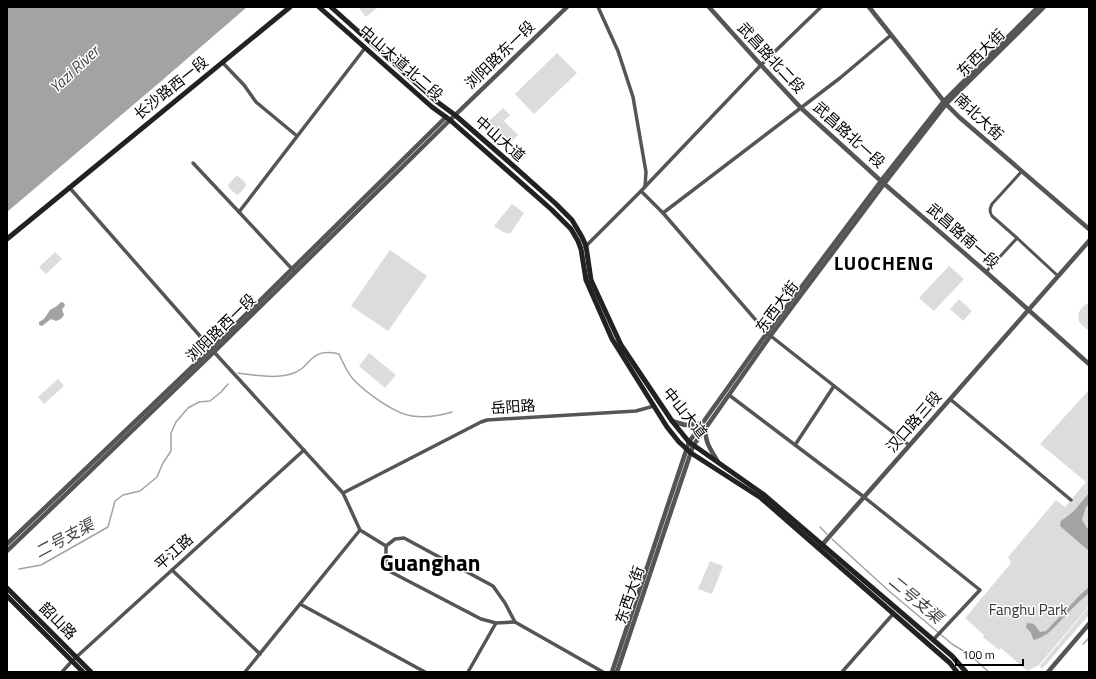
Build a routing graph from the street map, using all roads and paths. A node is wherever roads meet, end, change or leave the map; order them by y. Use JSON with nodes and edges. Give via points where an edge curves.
{"nodes":[{"id":1,"x":290,"y":7,"type":"edge"},
{"id":2,"x":319,"y":7,"type":"edge"},
{"id":3,"x":331,"y":7,"type":"edge"},
{"id":4,"x":567,"y":7,"type":"edge"},
{"id":5,"x":598,"y":7,"type":"edge"},
{"id":6,"x":709,"y":7,"type":"edge"},
{"id":7,"x":820,"y":7,"type":"edge"},
{"id":8,"x":869,"y":7,"type":"edge"},
{"id":9,"x":1038,"y":7,"type":"edge"},
{"id":10,"x":1044,"y":7,"type":"edge"},
{"id":11,"x":891,"y":35,"type":"junction"},
{"id":12,"x":365,"y":48,"type":"junction"},
{"id":13,"x":222,"y":62,"type":"junction"},
{"id":14,"x":761,"y":66,"type":"junction"},
{"id":15,"x":945,"y":103,"type":"junction"},
{"id":16,"x":801,"y":108,"type":"junction"},
{"id":17,"x":455,"y":115,"type":"junction"},
{"id":18,"x":448,"y":118,"type":"junction"},
{"id":19,"x":297,"y":136,"type":"junction"},
{"id":20,"x":193,"y":163,"type":"dead end"},
{"id":21,"x":1022,"y":171,"type":"junction"},
{"id":22,"x":882,"y":182,"type":"junction"},
{"id":23,"x":68,"y":187,"type":"junction"},
{"id":24,"x":645,"y":187,"type":"junction"},
{"id":25,"x":641,"y":191,"type":"junction"},
{"id":26,"x":239,"y":212,"type":"junction"},
{"id":27,"x":663,"y":213,"type":"junction"},
{"id":28,"x":1089,"y":229,"type":"edge"},
{"id":29,"x":1017,"y":238,"type":"junction"},
{"id":30,"x":7,"y":239,"type":"edge"},
{"id":31,"x":1089,"y":241,"type":"edge"},
{"id":32,"x":583,"y":248,"type":"junction"},
{"id":33,"x":293,"y":271,"type":"junction"},
{"id":34,"x":986,"y":272,"type":"junction"},
{"id":35,"x":1058,"y":276,"type":"junction"},
{"id":36,"x":1028,"y":310,"type":"junction"},
{"id":37,"x":769,"y":334,"type":"junction"},
{"id":38,"x":213,"y":350,"type":"junction"},
{"id":39,"x":1089,"y":364,"type":"edge"},
{"id":40,"x":834,"y":386,"type":"junction"},
{"id":41,"x":729,"y":395,"type":"junction"},
{"id":42,"x":950,"y":399,"type":"junction"},
{"id":43,"x":654,"y":406,"type":"junction"},
{"id":44,"x":672,"y":421,"type":"junction"},
{"id":45,"x":704,"y":425,"type":"junction"},
{"id":46,"x":691,"y":444,"type":"junction"},
{"id":47,"x":795,"y":445,"type":"junction"},
{"id":48,"x":910,"y":445,"type":"junction"},
{"id":49,"x":304,"y":450,"type":"junction"},
{"id":50,"x":689,"y":451,"type":"junction"},
{"id":51,"x":719,"y":463,"type":"junction"},
{"id":52,"x":342,"y":493,"type":"junction"},
{"id":53,"x":864,"y":497,"type":"junction"},
{"id":54,"x":1071,"y":500,"type":"dead end"},
{"id":55,"x":360,"y":530,"type":"junction"},
{"id":56,"x":7,"y":544,"type":"edge"},
{"id":57,"x":386,"y":546,"type":"junction"},
{"id":58,"x":821,"y":547,"type":"junction"},
{"id":59,"x":7,"y":551,"type":"edge"},
{"id":60,"x":172,"y":570,"type":"junction"},
{"id":61,"x":7,"y":588,"type":"edge"},
{"id":62,"x":7,"y":596,"type":"edge"},
{"id":63,"x":300,"y":604,"type":"junction"},
{"id":64,"x":893,"y":614,"type":"junction"},
{"id":65,"x":515,"y":622,"type":"junction"},
{"id":66,"x":496,"y":623,"type":"junction"},
{"id":67,"x":1089,"y":624,"type":"edge"},
{"id":68,"x":933,"y":640,"type":"junction"},
{"id":69,"x":260,"y":654,"type":"junction"},
{"id":70,"x":74,"y":659,"type":"junction"},
{"id":71,"x":62,"y":672,"type":"edge"},
{"id":72,"x":83,"y":672,"type":"edge"},
{"id":73,"x":91,"y":672,"type":"edge"},
{"id":74,"x":245,"y":672,"type":"edge"},
{"id":75,"x":425,"y":672,"type":"edge"},
{"id":76,"x":468,"y":672,"type":"edge"},
{"id":77,"x":603,"y":672,"type":"edge"},
{"id":78,"x":612,"y":672,"type":"edge"},
{"id":79,"x":617,"y":672,"type":"edge"},
{"id":80,"x":842,"y":672,"type":"edge"},
{"id":81,"x":957,"y":672,"type":"edge"},
{"id":82,"x":966,"y":672,"type":"edge"},
{"id":83,"x":1048,"y":672,"type":"edge"}],
"edges":[{"from":1,"to":13,"type":"main road","name":"长沙路西一段"},
{"from":2,"to":12,"type":"main road","name":"中山大道北二段"},
{"from":3,"to":17,"type":"main road","name":"中山大道北二段"},
{"from":4,"to":17,"type":"street","name":"浏阳路东一段"},
{"from":5,"to":24,"type":"street","via":[[618,51],[633,97],[646,172]]},
{"from":6,"to":14,"type":"street","name":"武昌路北二段"},
{"from":7,"to":14,"type":"street"},
{"from":8,"to":11,"type":"street","name":"南北大街"},
{"from":9,"to":15,"type":"street","name":"东西大街"},
{"from":10,"to":15,"type":"street","name":"东西大街"},
{"from":11,"to":15,"type":"street","name":"南北大街"},
{"from":11,"to":16,"type":"street"},
{"from":12,"to":18,"type":"main road","name":"中山大道北二段"},
{"from":12,"to":19,"type":"street"},
{"from":13,"to":19,"type":"street","via":[[256,102]]},
{"from":13,"to":23,"type":"main road","name":"长沙路西一段"},
{"from":14,"to":16,"type":"street","name":"武昌路北二段"},
{"from":14,"to":24,"type":"street"},
{"from":15,"to":21,"type":"street","name":"南北大街"},
{"from":15,"to":22,"type":"street","name":"东西大街"},
{"from":16,"to":22,"type":"street","name":"武昌路北一段"},
{"from":16,"to":27,"type":"street"},
{"from":17,"to":18,"type":"street","name":"浏阳路东一段"},
{"from":17,"to":32,"type":"main road","name":"中山大道","via":[[572,220],[582,237]]},
{"from":18,"to":32,"type":"main road","name":"中山大道","via":[[564,220]]},
{"from":18,"to":33,"type":"street","name":"浏阳路西一段"},
{"from":19,"to":26,"type":"street"},
{"from":20,"to":26,"type":"street"},
{"from":21,"to":28,"type":"street","name":"南北大街"},
{"from":21,"to":29,"type":"street","via":[[990,208],[992,216]]},
{"from":22,"to":34,"type":"street","name":"武昌路南一段"},
{"from":22,"to":37,"type":"street","name":"东西大街"},
{"from":23,"to":30,"type":"main road","name":"长沙路西一段"},
{"from":23,"to":38,"type":"street"},
{"from":24,"to":25,"type":"street"},
{"from":25,"to":27,"type":"street"},
{"from":25,"to":32,"type":"street"},
{"from":26,"to":33,"type":"street"},
{"from":27,"to":37,"type":"street"},
{"from":29,"to":34,"type":"street"},
{"from":29,"to":35,"type":"street"},
{"from":31,"to":35,"type":"street","name":"汉口路三段"},
{"from":32,"to":43,"type":"main road","name":"中山大道","via":[[586,280],[612,339]]},
{"from":32,"to":44,"type":"main road","name":"中山大道","via":[[591,280],[621,344]]},
{"from":33,"to":38,"type":"street","name":"浏阳路西一段"},
{"from":34,"to":36,"type":"street","name":"武昌路南一段"},
{"from":35,"to":36,"type":"street","name":"汉口路三段"},
{"from":36,"to":39,"type":"street","name":"武昌路南一段"},
{"from":36,"to":42,"type":"street","name":"汉口路三段"},
{"from":37,"to":40,"type":"street"},
{"from":37,"to":41,"type":"street","name":"东西大街"},
{"from":37,"to":45,"type":"street","name":"东西大街"},
{"from":38,"to":49,"type":"street"},
{"from":38,"to":56,"type":"street"},
{"from":38,"to":59,"type":"street","name":"浏阳路西一段"},
{"from":40,"to":47,"type":"street"},
{"from":40,"to":48,"type":"street"},
{"from":41,"to":45,"type":"street","name":"东西大街"},
{"from":41,"to":47,"type":"street"},
{"from":42,"to":48,"type":"street","name":"汉口路三段"},
{"from":42,"to":54,"type":"street"},
{"from":43,"to":50,"type":"main road","name":"中山大道","via":[[667,428]]},
{"from":43,"to":52,"type":"street","name":"岳阳路","via":[[636,410],[487,420]]},
{"from":44,"to":45,"type":"street"},
{"from":44,"to":46,"type":"main road","name":"中山大道"},
{"from":45,"to":46,"type":"street","name":"东西大街"},
{"from":45,"to":51,"type":"street","via":[[705,437]]},
{"from":46,"to":50,"type":"street","name":"东西大街"},
{"from":46,"to":51,"type":"main road","name":"中山大道"},
{"from":47,"to":53,"type":"street"},
{"from":48,"to":53,"type":"street","name":"汉口路三段"},
{"from":49,"to":52,"type":"street"},
{"from":49,"to":60,"type":"street","name":"平江路"},
{"from":50,"to":58,"type":"main road","name":"中山大道","via":[[761,498]]},
{"from":50,"to":78,"type":"street","name":"东西大街"},
{"from":50,"to":79,"type":"street","name":"东西大街"},
{"from":51,"to":58,"type":"main road","name":"中山大道","via":[[763,494]]},
{"from":52,"to":55,"type":"street"},
{"from":53,"to":58,"type":"street","name":"汉口路三段"},
{"from":53,"to":68,"type":"street","via":[[980,590]]},
{"from":55,"to":57,"type":"street"},
{"from":55,"to":63,"type":"street"},
{"from":57,"to":65,"type":"street","via":[[404,538],[493,586]]},
{"from":57,"to":66,"type":"street","via":[[386,560],[391,572],[481,619]]},
{"from":58,"to":64,"type":"main road","name":"中山大道"},
{"from":58,"to":68,"type":"main road","name":"中山大道"},
{"from":60,"to":69,"type":"street"},
{"from":60,"to":70,"type":"street","name":"平江路"},
{"from":61,"to":70,"type":"main road","name":"韶山路"},
{"from":62,"to":70,"type":"main road","name":"韶山路"},
{"from":63,"to":69,"type":"street"},
{"from":63,"to":75,"type":"street"},
{"from":64,"to":80,"type":"street"},
{"from":64,"to":81,"type":"main road","name":"中山大道"},
{"from":65,"to":66,"type":"street"},
{"from":65,"to":77,"type":"street"},
{"from":66,"to":76,"type":"street"},
{"from":67,"to":83,"type":"street"},
{"from":68,"to":82,"type":"main road","name":"中山大道"},
{"from":69,"to":74,"type":"street"},
{"from":70,"to":71,"type":"street","name":"平江路"},
{"from":70,"to":72,"type":"main road","name":"韶山路"},
{"from":70,"to":73,"type":"main road","name":"韶山路"}]}
